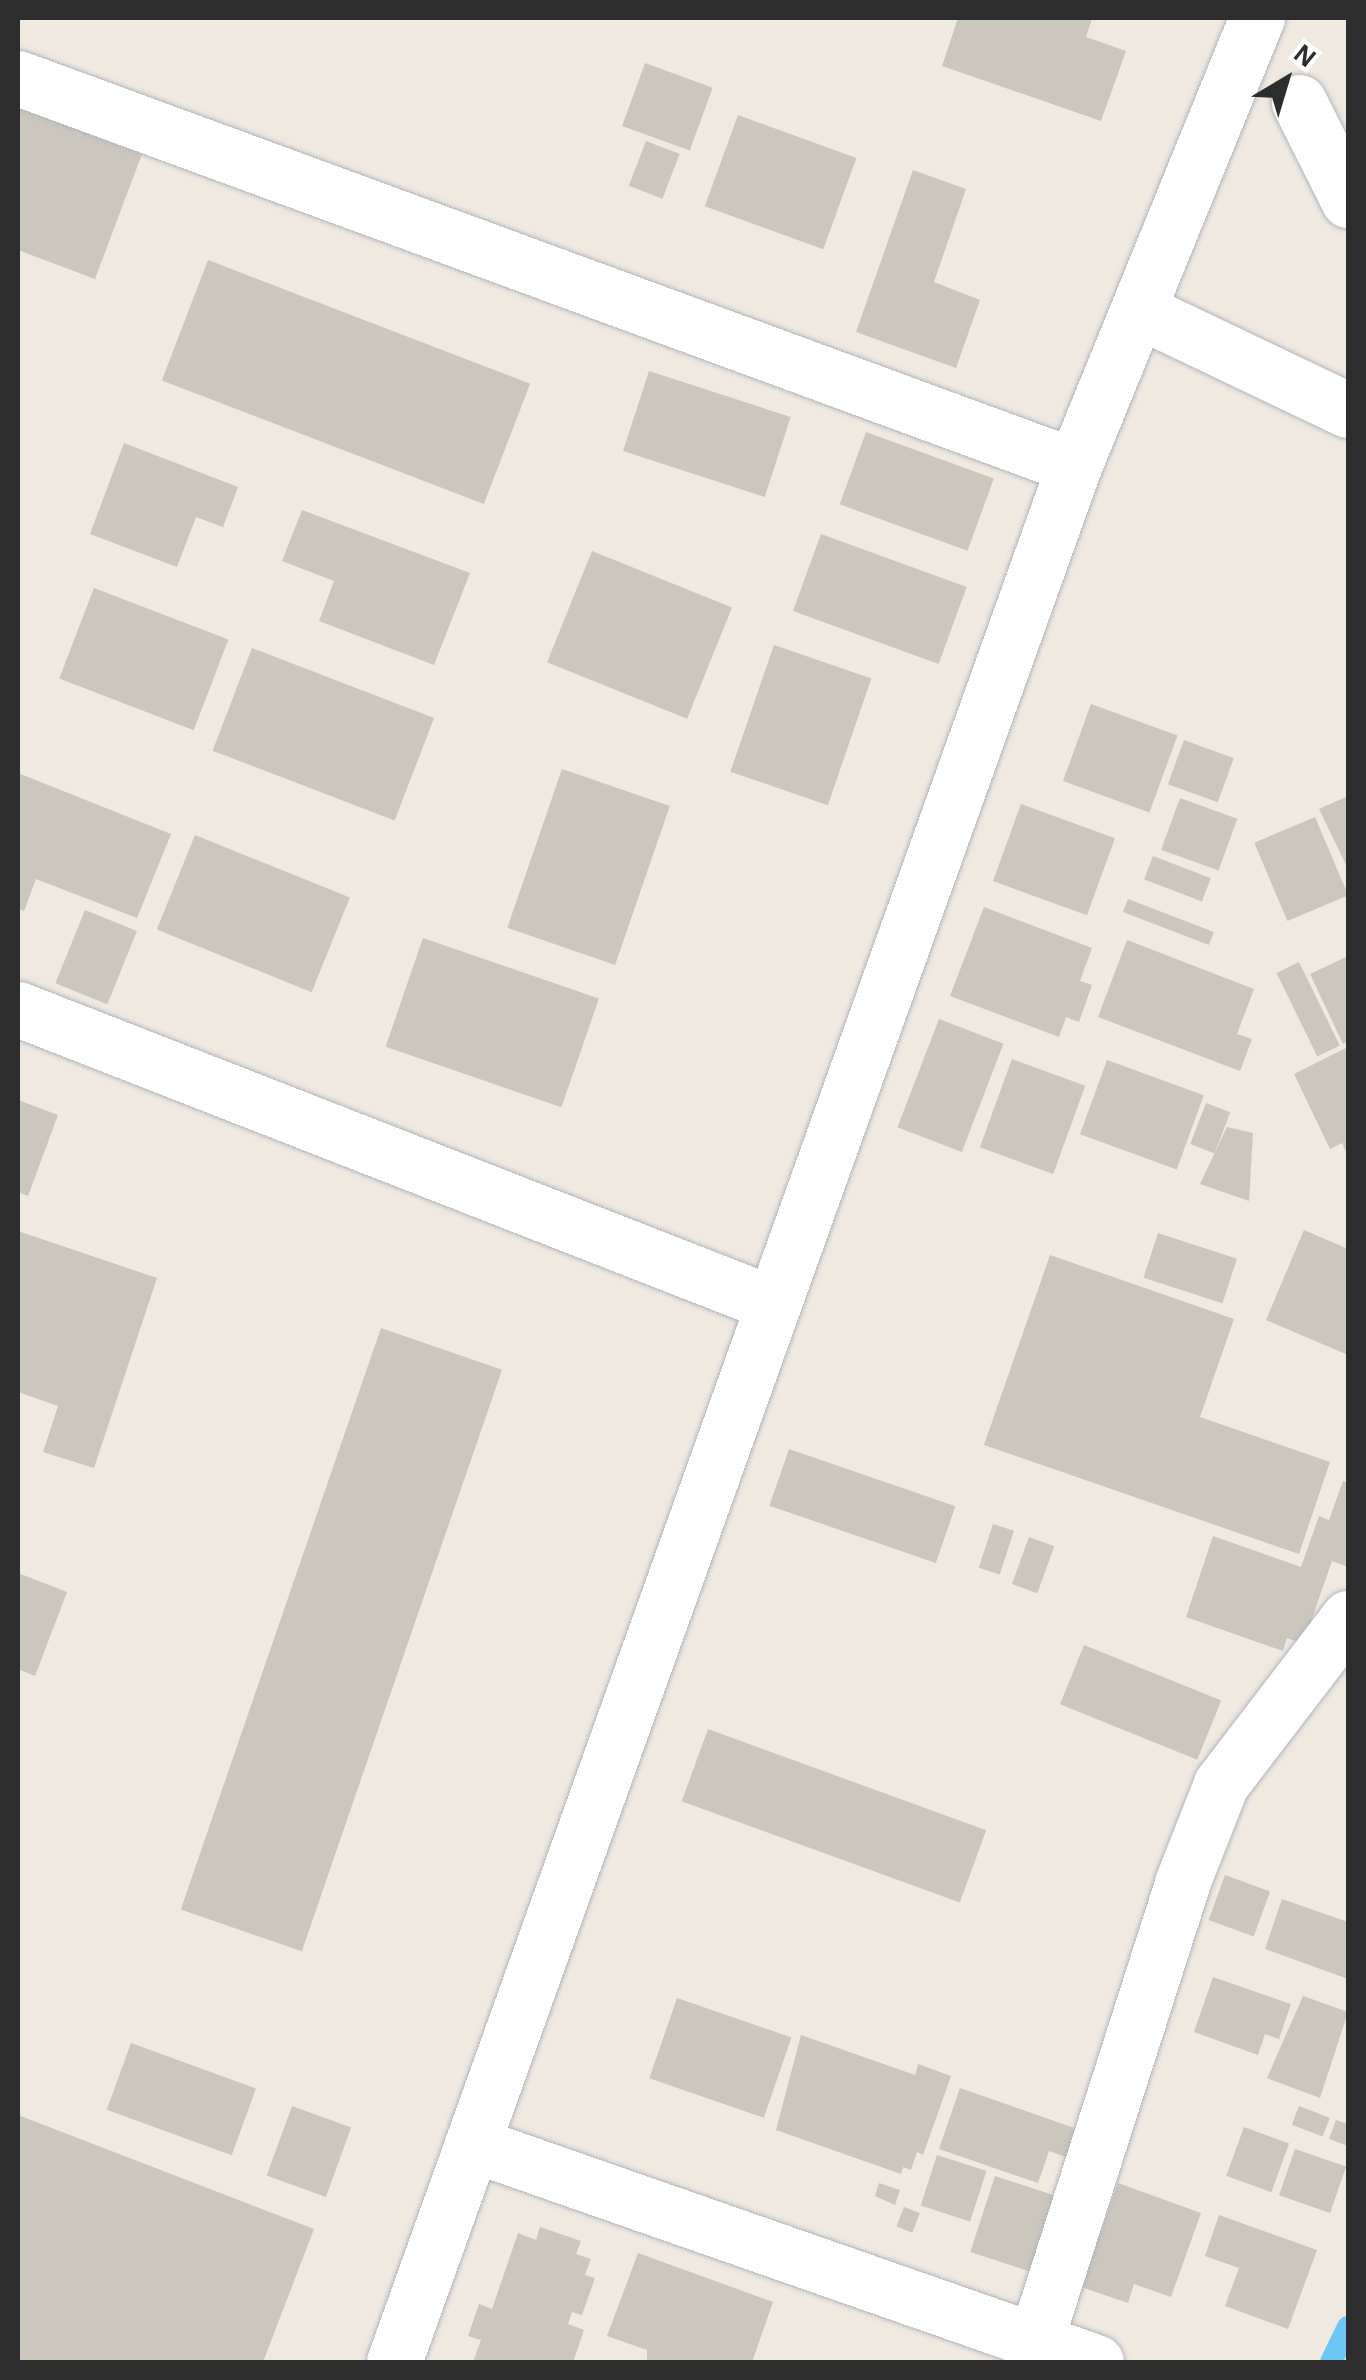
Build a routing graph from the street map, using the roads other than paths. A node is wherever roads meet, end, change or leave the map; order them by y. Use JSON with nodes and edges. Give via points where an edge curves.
{"nodes":[{"id":1,"x":1257,"y":18,"type":"edge"},
{"id":2,"x":18,"y":78,"type":"edge"},
{"id":3,"x":1299,"y":102,"type":"dead end"},
{"id":4,"x":1348,"y":200,"type":"edge"},
{"id":5,"x":1140,"y":311,"type":"junction"},
{"id":6,"x":1348,"y":410,"type":"edge"},
{"id":7,"x":1074,"y":466,"type":"junction"},
{"id":8,"x":18,"y":1009,"type":"edge"},
{"id":9,"x":772,"y":1303,"type":"junction"},
{"id":10,"x":1348,"y":1618,"type":"edge"},
{"id":11,"x":472,"y":2144,"type":"junction"},
{"id":12,"x":1035,"y":2342,"type":"junction"},
{"id":13,"x":394,"y":2362,"type":"edge"},
{"id":14,"x":1096,"y":2362,"type":"edge"}],
"edges":[{"from":1,"to":5,"type":"street"},
{"from":2,"to":7,"type":"street"},
{"from":3,"to":4,"type":"street"},
{"from":5,"to":6,"type":"street"},
{"from":5,"to":7,"type":"street"},
{"from":7,"to":9,"type":"street"},
{"from":8,"to":9,"type":"street"},
{"from":9,"to":11,"type":"street"},
{"from":10,"to":12,"type":"street","via":[[1221,1784],[1182,1883]]},
{"from":11,"to":12,"type":"street"},
{"from":11,"to":13,"type":"street"},
{"from":12,"to":14,"type":"street"}]}
